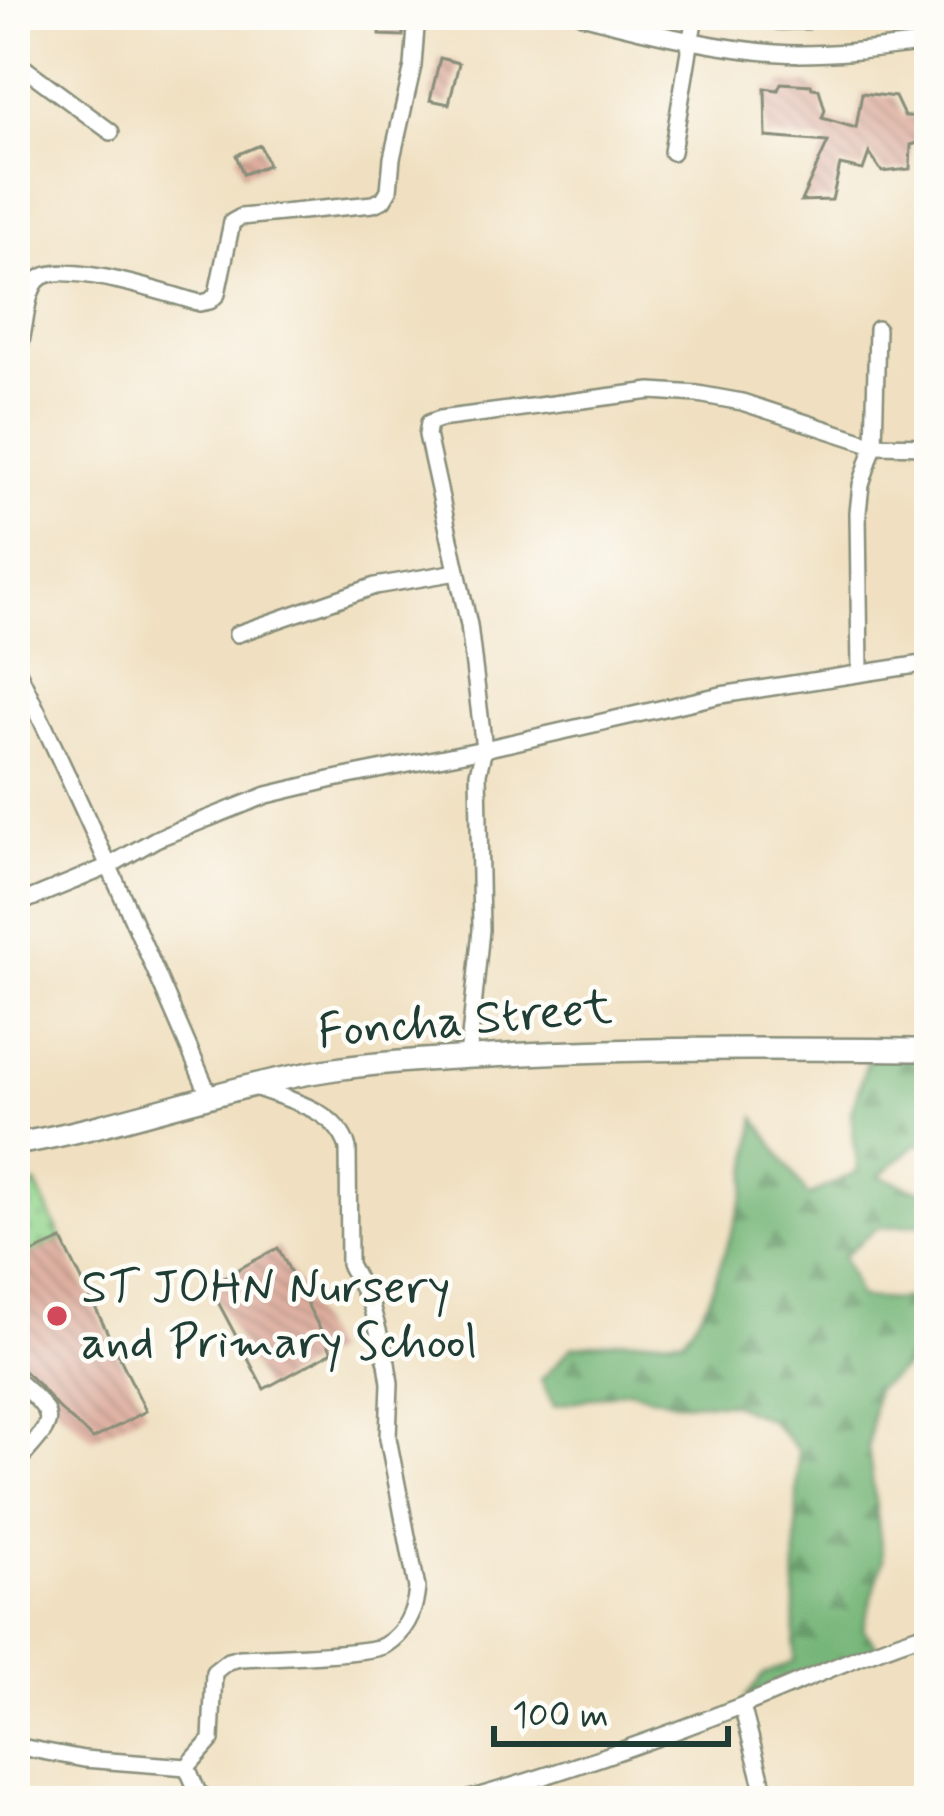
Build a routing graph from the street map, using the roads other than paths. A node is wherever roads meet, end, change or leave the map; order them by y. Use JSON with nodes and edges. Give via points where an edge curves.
{"nodes":[{"id":1,"x":417,"y":15,"type":"edge"},
{"id":2,"x":582,"y":15,"type":"edge"},
{"id":3,"x":695,"y":15,"type":"edge"},
{"id":4,"x":691,"y":39,"type":"junction"},
{"id":5,"x":929,"y":43,"type":"edge"},
{"id":6,"x":15,"y":61,"type":"edge"},
{"id":7,"x":111,"y":132,"type":"dead end"},
{"id":8,"x":672,"y":152,"type":"dead end"},
{"id":9,"x":877,"y":329,"type":"dead end"},
{"id":10,"x":15,"y":362,"type":"edge"},
{"id":11,"x":874,"y":445,"type":"junction"},
{"id":12,"x":929,"y":446,"type":"edge"},
{"id":13,"x":457,"y":572,"type":"junction"},
{"id":14,"x":237,"y":634,"type":"dead end"},
{"id":15,"x":929,"y":663,"type":"edge"},
{"id":16,"x":15,"y":665,"type":"edge"},
{"id":17,"x":860,"y":672,"type":"junction"},
{"id":18,"x":484,"y":749,"type":"junction"},
{"id":19,"x":106,"y":866,"type":"junction"},
{"id":20,"x":15,"y":905,"type":"edge"},
{"id":21,"x":929,"y":1050,"type":"edge"},
{"id":22,"x":469,"y":1057,"type":"junction"},
{"id":23,"x":250,"y":1086,"type":"junction"},
{"id":24,"x":210,"y":1097,"type":"junction"},
{"id":25,"x":15,"y":1144,"type":"edge"},
{"id":26,"x":15,"y":1378,"type":"edge"},
{"id":27,"x":15,"y":1465,"type":"edge"},
{"id":28,"x":929,"y":1632,"type":"edge"},
{"id":29,"x":742,"y":1706,"type":"junction"},
{"id":30,"x":15,"y":1747,"type":"edge"},
{"id":31,"x":187,"y":1767,"type":"junction"},
{"id":32,"x":212,"y":1801,"type":"edge"},
{"id":33,"x":462,"y":1801,"type":"edge"},
{"id":34,"x":767,"y":1801,"type":"edge"}],
"edges":[{"from":1,"to":10,"type":"street","via":[[383,200],[232,222],[210,301],[98,276],[48,274],[32,294]]},
{"from":2,"to":4,"type":"street"},
{"from":3,"to":4,"type":"street"},
{"from":4,"to":5,"type":"street","via":[[801,54]]},
{"from":4,"to":8,"type":"street"},
{"from":6,"to":7,"type":"street"},
{"from":9,"to":11,"type":"street"},
{"from":11,"to":12,"type":"street"},
{"from":11,"to":13,"type":"street","via":[[698,394],[651,392],[440,419],[429,423],[427,435]]},
{"from":11,"to":17,"type":"street","via":[[858,512]]},
{"from":13,"to":14,"type":"street","via":[[375,586]]},
{"from":13,"to":18,"type":"street"},
{"from":15,"to":17,"type":"street"},
{"from":16,"to":19,"type":"street"},
{"from":17,"to":18,"type":"street"},
{"from":18,"to":19,"type":"street","via":[[267,795]]},
{"from":18,"to":22,"type":"street"},
{"from":19,"to":20,"type":"street"},
{"from":19,"to":24,"type":"street"},
{"from":21,"to":22,"type":"main road","name":"Foncha Street"},
{"from":22,"to":23,"type":"main road","name":"Foncha Street"},
{"from":23,"to":24,"type":"main road","name":"Foncha Street"},
{"from":23,"to":31,"type":"street","via":[[320,1113],[343,1132],[349,1264],[387,1363],[388,1438],[417,1588],[415,1609],[382,1648],[228,1661],[214,1672],[211,1740]]},
{"from":24,"to":25,"type":"main road","name":"Foncha Street"},
{"from":26,"to":27,"type":"street","via":[[50,1413]]},
{"from":28,"to":29,"type":"street"},
{"from":29,"to":33,"type":"street"},
{"from":29,"to":34,"type":"street"},
{"from":30,"to":31,"type":"street"},
{"from":31,"to":32,"type":"street"}]}
